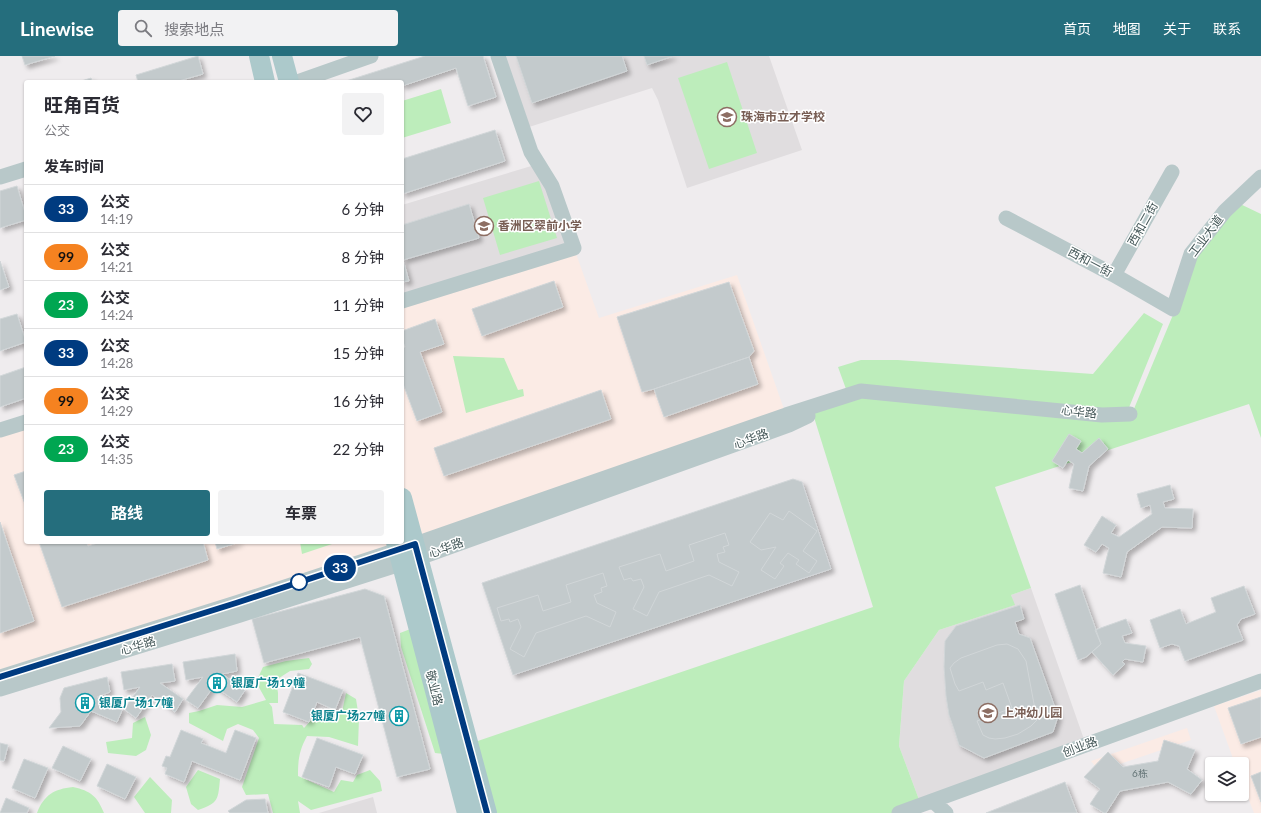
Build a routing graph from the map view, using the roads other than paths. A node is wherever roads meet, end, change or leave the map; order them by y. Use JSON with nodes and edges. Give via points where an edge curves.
{"nodes":[{"id":1,"x":259,"y":56,"type":"edge"},
{"id":2,"x":282,"y":56,"type":"edge"},
{"id":3,"x":371,"y":56,"type":"edge"},
{"id":4,"x":498,"y":56,"type":"edge"},
{"id":5,"x":265,"y":80,"type":"edge"},
{"id":6,"x":288,"y":80,"type":"edge"},
{"id":7,"x":303,"y":80,"type":"edge"},
{"id":8,"x":24,"y":170,"type":"edge"},
{"id":9,"x":1172,"y":172,"type":"dead end"},
{"id":10,"x":0,"y":177,"type":"edge"},
{"id":11,"x":1261,"y":177,"type":"edge"},
{"id":12,"x":1006,"y":218,"type":"dead end"},
{"id":13,"x":1114,"y":275,"type":"junction"},
{"id":14,"x":404,"y":300,"type":"edge"},
{"id":15,"x":1173,"y":309,"type":"joint"},
{"id":16,"x":1130,"y":414,"type":"dead end"},
{"id":17,"x":24,"y":423,"type":"edge"},
{"id":18,"x":0,"y":430,"type":"edge"},
{"id":19,"x":404,"y":524,"type":"edge"},
{"id":20,"x":406,"y":551,"type":"edge"},
{"id":21,"x":238,"y":609,"type":"junction"},
{"id":22,"x":0,"y":677,"type":"edge"},
{"id":23,"x":1261,"y":681,"type":"edge"},
{"id":24,"x":0,"y":689,"type":"edge"},
{"id":25,"x":933,"y":801,"type":"junction"},
{"id":26,"x":466,"y":813,"type":"edge"},
{"id":27,"x":487,"y":813,"type":"edge"},
{"id":28,"x":900,"y":813,"type":"edge"},
{"id":29,"x":946,"y":813,"type":"edge"}],
"edges":[{"from":1,"to":5,"type":"main road"},
{"from":2,"to":6,"type":"main road"},
{"from":3,"to":7,"type":"street"},
{"from":4,"to":14,"type":"street","via":[[531,152],[552,186],[574,248]]},
{"from":8,"to":10,"type":"street"},
{"from":9,"to":13,"type":"street","name":"西和二街"},
{"from":11,"to":15,"type":"street","name":"工业大道","via":[[1225,211],[1191,254]]},
{"from":12,"to":13,"type":"street","name":"西和一街"},
{"from":13,"to":15,"type":"street","name":"西和一街"},
{"from":16,"to":20,"type":"street","name":"心华路","via":[[1102,414],[861,391],[786,415]]},
{"from":17,"to":18,"type":"street"},
{"from":19,"to":20,"type":"main road","name":"敬业路"},
{"from":20,"to":21,"type":"street","name":"心华路"},
{"from":20,"to":26,"type":"main road","name":"敬业路"},
{"from":20,"to":27,"type":"main road","name":"敬业路"},
{"from":21,"to":22,"type":"street","name":"心华路"},
{"from":21,"to":24,"type":"street","name":"心华路"},
{"from":23,"to":25,"type":"street","name":"创业路"},
{"from":25,"to":28,"type":"street","name":"创业路"},
{"from":25,"to":29,"type":"street"}]}
